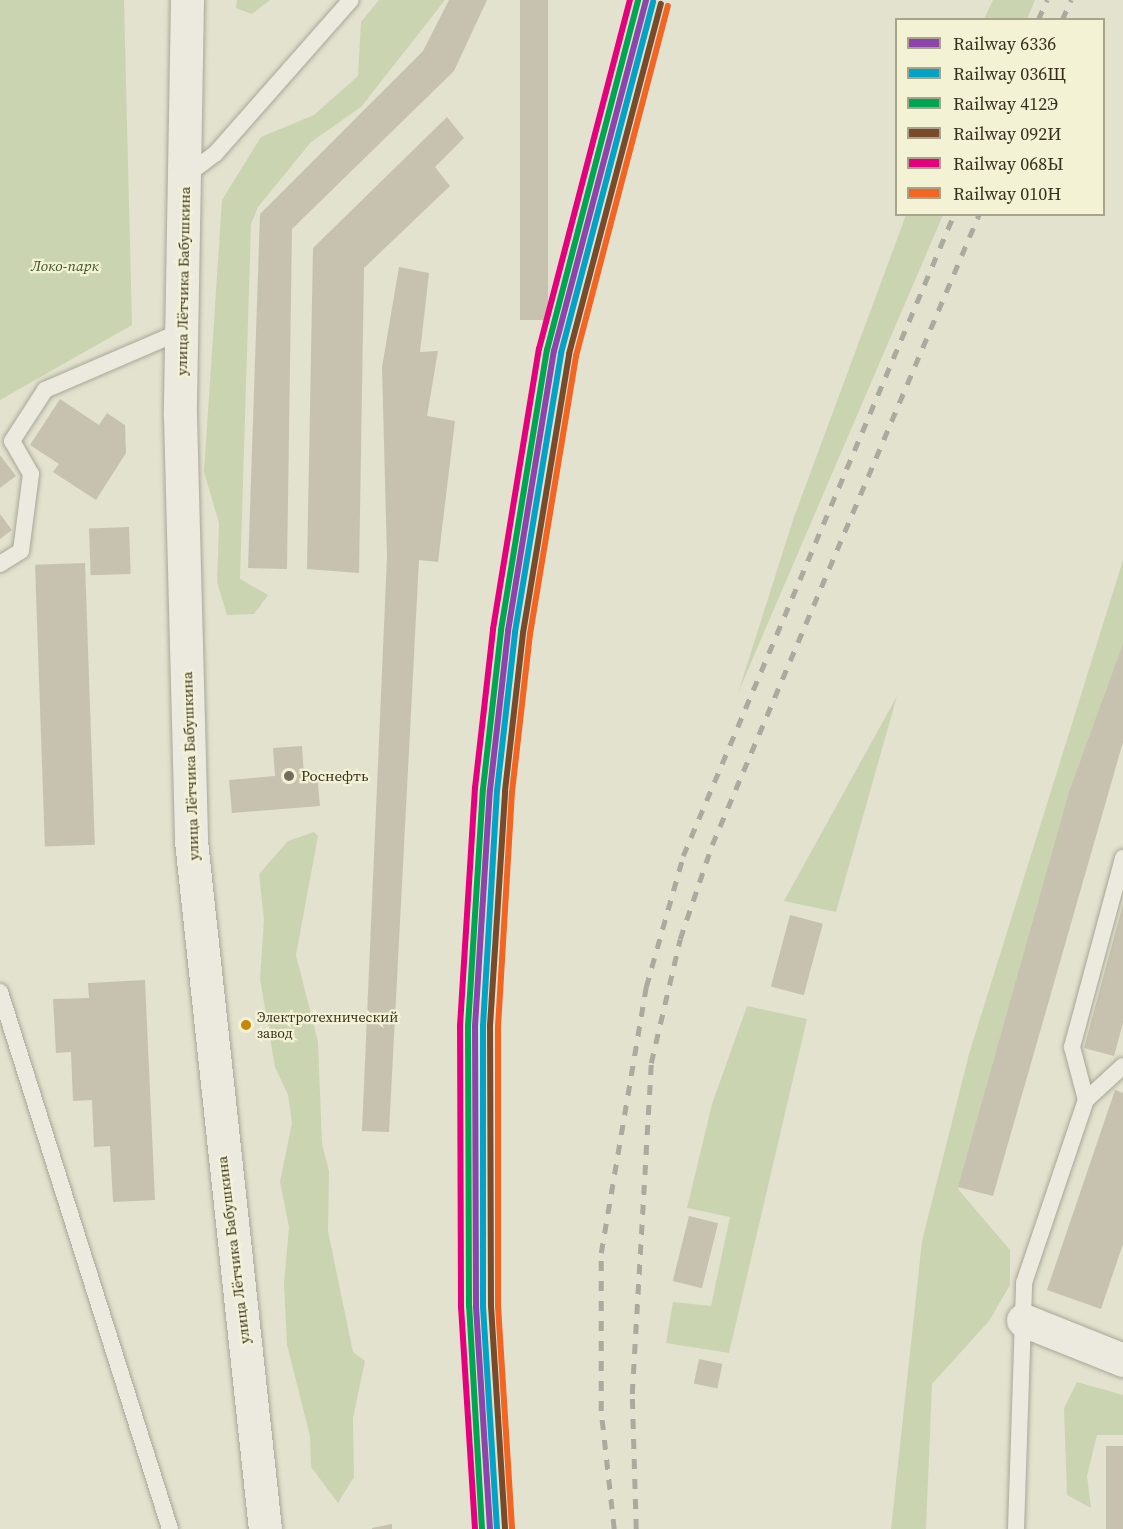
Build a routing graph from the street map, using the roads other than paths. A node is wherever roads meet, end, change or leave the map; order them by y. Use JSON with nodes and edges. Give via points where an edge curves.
{"nodes":[{"id":1,"x":187,"y":0,"type":"edge"},
{"id":2,"x":351,"y":0,"type":"edge"},
{"id":3,"x":184,"y":177,"type":"junction"},
{"id":4,"x":182,"y":331,"type":"junction"},
{"id":5,"x":0,"y":564,"type":"edge"},
{"id":6,"x":1123,"y":858,"type":"edge"},
{"id":7,"x":0,"y":992,"type":"edge"},
{"id":8,"x":1123,"y":1066,"type":"edge"},
{"id":9,"x":1086,"y":1100,"type":"junction"},
{"id":10,"x":1023,"y":1320,"type":"junction"},
{"id":11,"x":1123,"y":1360,"type":"edge"},
{"id":12,"x":170,"y":1529,"type":"edge"},
{"id":13,"x":265,"y":1529,"type":"edge"},
{"id":14,"x":1016,"y":1529,"type":"edge"}],
"edges":[{"from":1,"to":3,"type":"main road","name":"улица Лётчика Бабушкина"},
{"from":2,"to":3,"type":"lane","via":[[214,154]]},
{"from":3,"to":4,"type":"main road","name":"улица Лётчика Бабушкина"},
{"from":4,"to":5,"type":"lane","via":[[45,390],[12,441],[31,474],[21,551]]},
{"from":4,"to":13,"type":"main road","name":"улица Лётчика Бабушкина","via":[[190,841]]},
{"from":6,"to":9,"type":"lane","via":[[1072,1047]]},
{"from":7,"to":12,"type":"lane"},
{"from":8,"to":9,"type":"lane"},
{"from":9,"to":10,"type":"lane","via":[[1024,1283]]},
{"from":10,"to":11,"type":"main road"},
{"from":10,"to":14,"type":"lane"}]}
